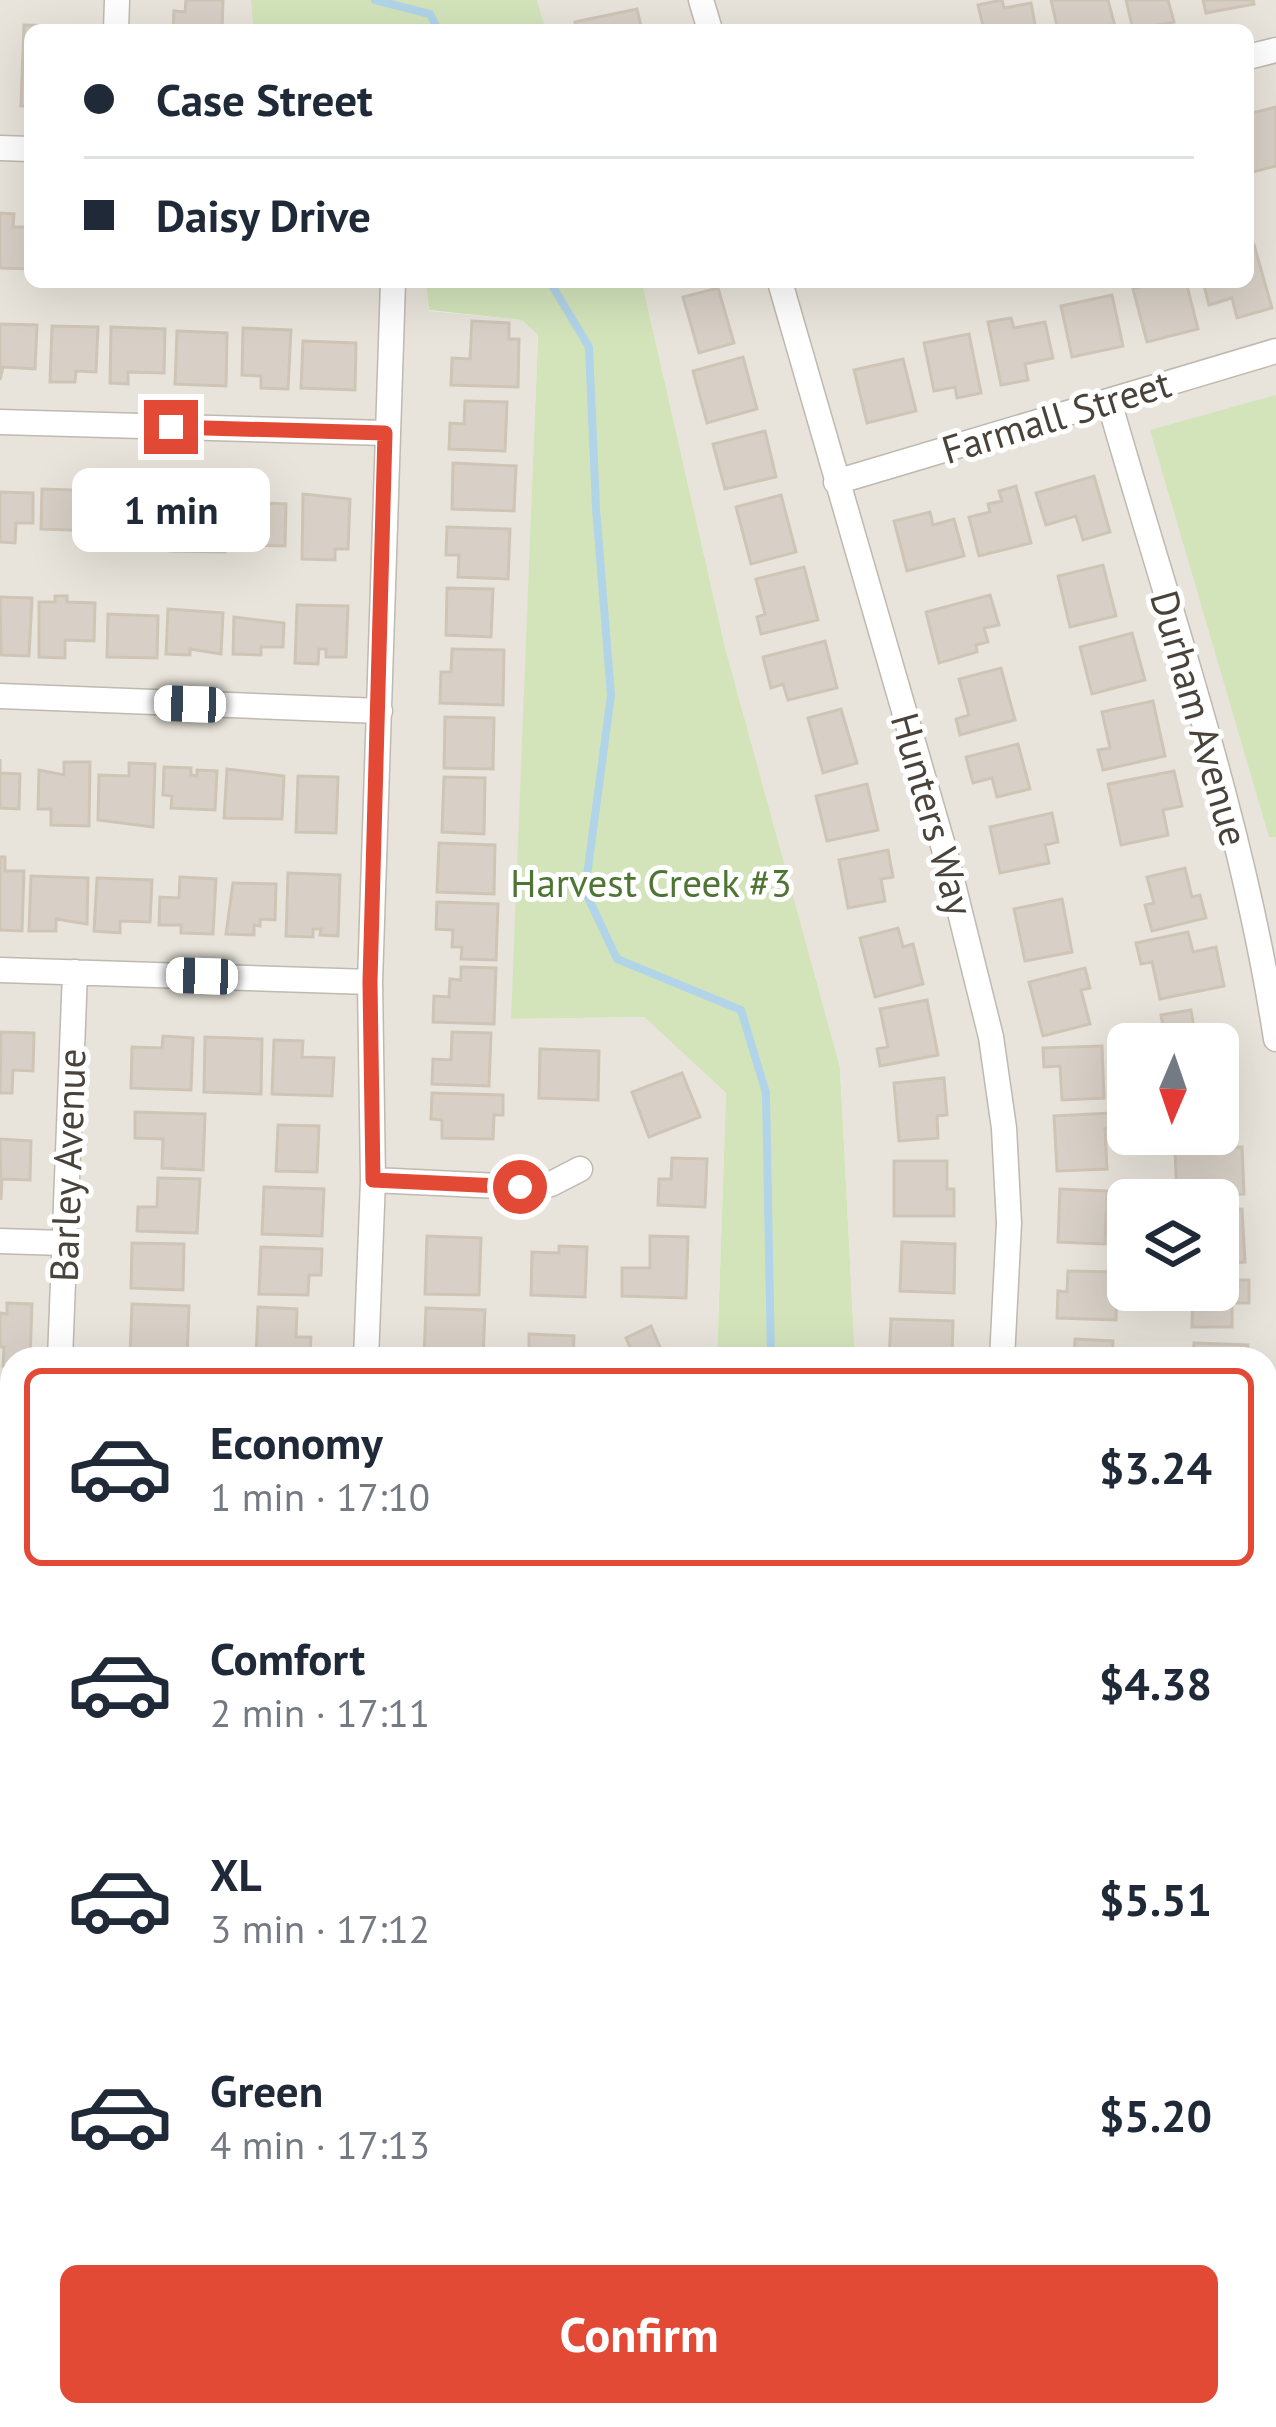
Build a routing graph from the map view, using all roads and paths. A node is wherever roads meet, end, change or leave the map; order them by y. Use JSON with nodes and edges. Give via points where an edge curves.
{"nodes":[{"id":1,"x":393,"y":288,"type":"edge"},
{"id":2,"x":782,"y":288,"type":"edge"},
{"id":3,"x":1276,"y":351,"type":"edge"},
{"id":4,"x":1109,"y":400,"type":"junction"},
{"id":5,"x":0,"y":422,"type":"edge"},
{"id":6,"x":385,"y":433,"type":"junction"},
{"id":7,"x":836,"y":482,"type":"junction"},
{"id":8,"x":0,"y":696,"type":"edge"},
{"id":9,"x":380,"y":711,"type":"junction"},
{"id":10,"x":0,"y":970,"type":"edge"},
{"id":11,"x":75,"y":972,"type":"junction"},
{"id":12,"x":370,"y":982,"type":"junction"},
{"id":13,"x":1276,"y":1039,"type":"edge"},
{"id":14,"x":580,"y":1169,"type":"dead end"},
{"id":15,"x":373,"y":1180,"type":"junction"},
{"id":16,"x":0,"y":1241,"type":"edge"},
{"id":17,"x":63,"y":1243,"type":"junction"},
{"id":18,"x":60,"y":1347,"type":"edge"},
{"id":19,"x":367,"y":1347,"type":"edge"},
{"id":20,"x":1003,"y":1347,"type":"edge"}],
"edges":[{"from":1,"to":6,"type":"street"},
{"from":2,"to":7,"type":"street","name":"Hunters Way"},
{"from":3,"to":4,"type":"street","name":"Farmall Street"},
{"from":4,"to":7,"type":"street","name":"Farmall Street"},
{"from":4,"to":13,"type":"street","name":"Durham Avenue","via":[[1238,851]]},
{"from":5,"to":6,"type":"street"},
{"from":6,"to":9,"type":"street"},
{"from":7,"to":20,"type":"street","name":"Hunters Way","via":[[991,1037],[1009,1223]]},
{"from":8,"to":9,"type":"street"},
{"from":9,"to":12,"type":"street"},
{"from":10,"to":11,"type":"street"},
{"from":11,"to":12,"type":"street"},
{"from":11,"to":17,"type":"street","name":"Barley Avenue"},
{"from":12,"to":15,"type":"street"},
{"from":14,"to":15,"type":"street","via":[[551,1184],[520,1187]]},
{"from":15,"to":19,"type":"street"},
{"from":16,"to":17,"type":"street"},
{"from":17,"to":18,"type":"street","name":"Barley Avenue"}]}
